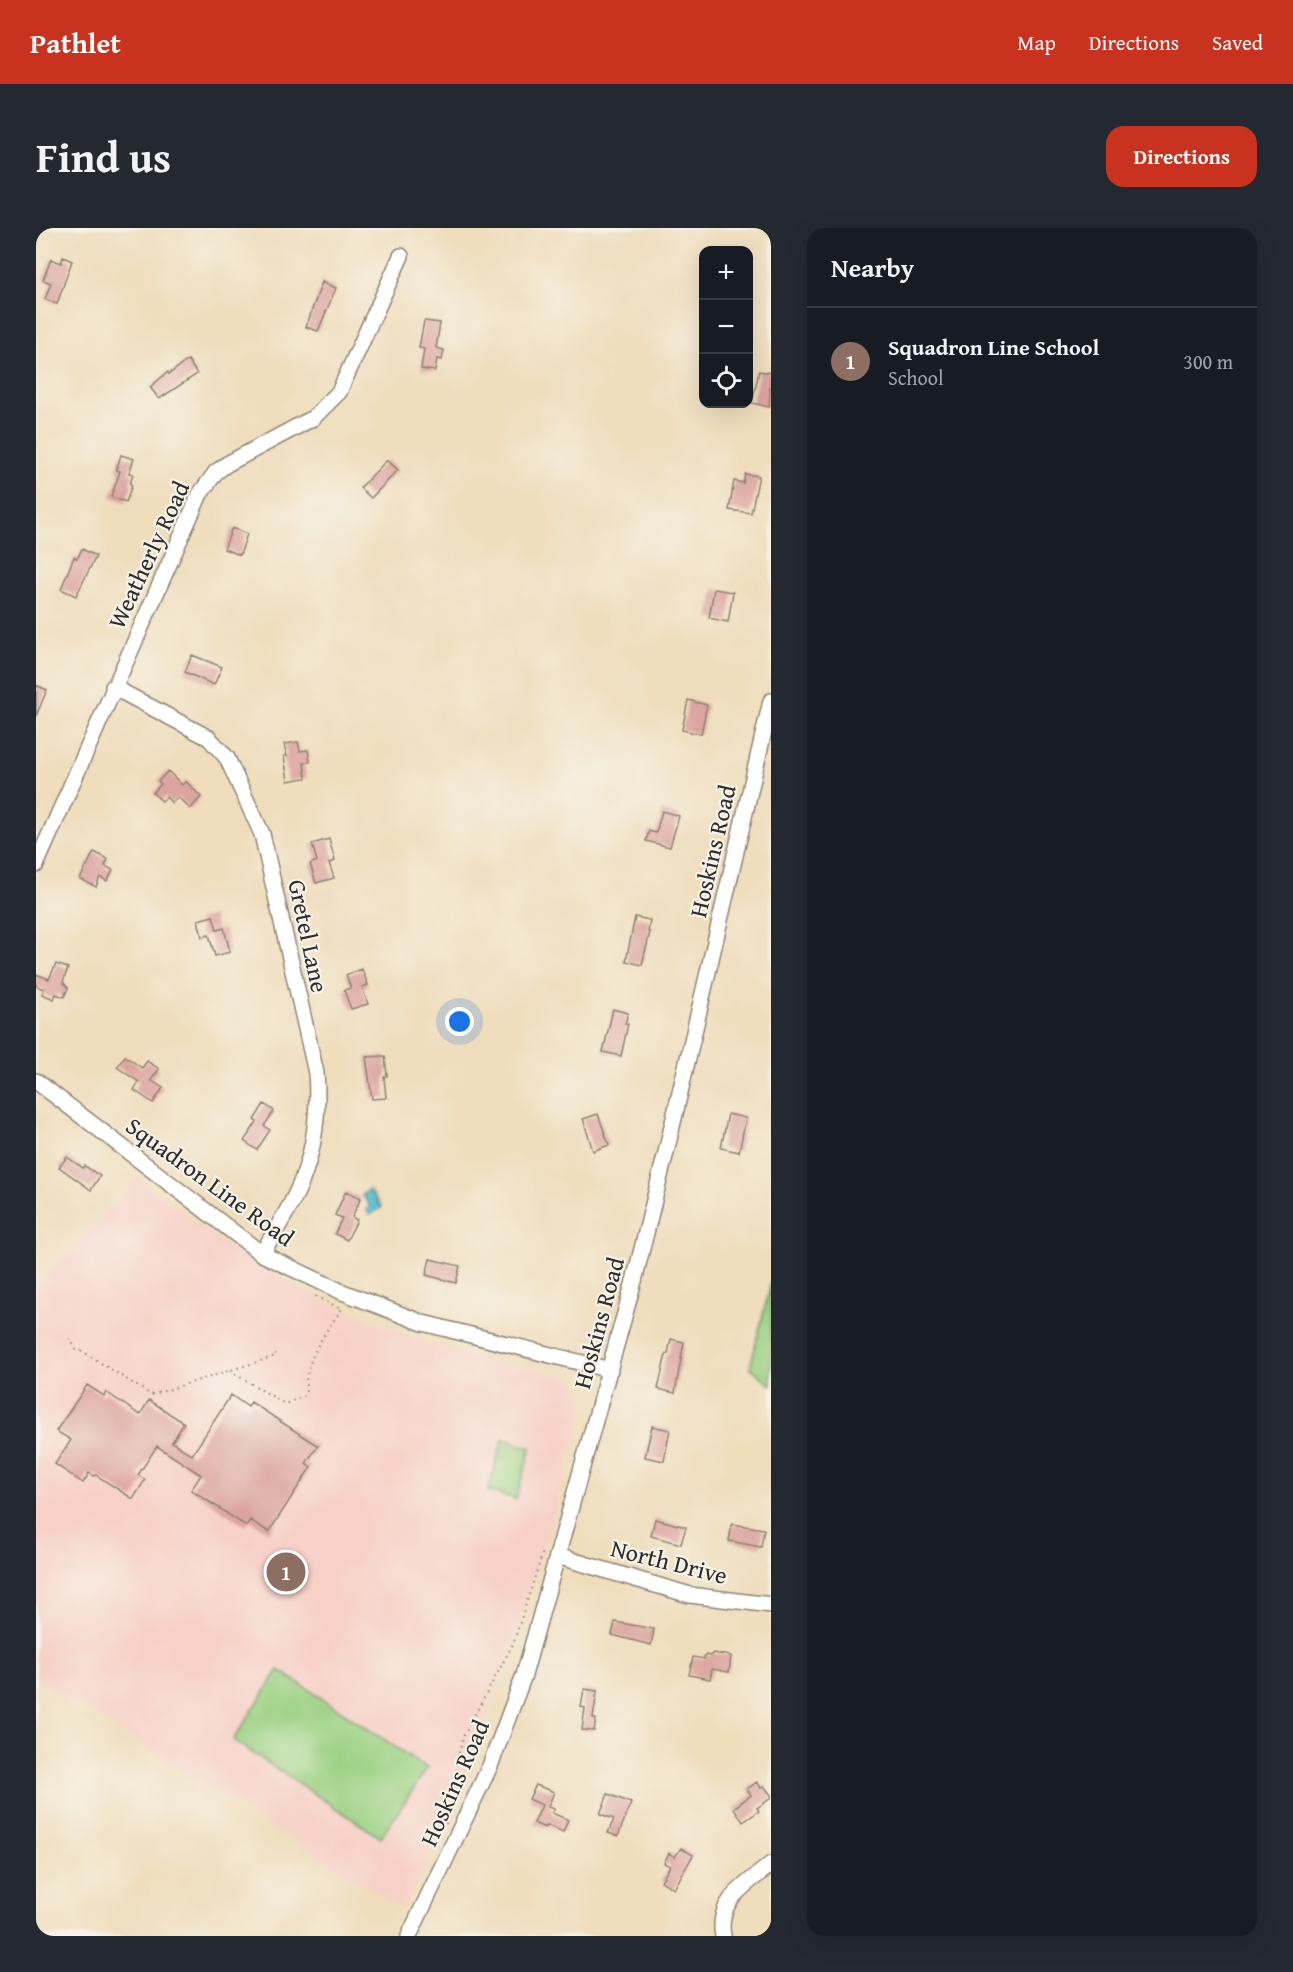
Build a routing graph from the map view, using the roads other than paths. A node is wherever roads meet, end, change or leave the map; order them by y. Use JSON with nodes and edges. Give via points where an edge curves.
{"nodes":[{"id":1,"x":401,"y":256,"type":"dead end"},
{"id":2,"x":113,"y":687,"type":"junction"},
{"id":3,"x":771,"y":701,"type":"edge"},
{"id":4,"x":36,"y":865,"type":"edge"},
{"id":5,"x":38,"y":1086,"type":"edge"},
{"id":6,"x":262,"y":1254,"type":"junction"},
{"id":7,"x":610,"y":1370,"type":"junction"},
{"id":8,"x":550,"y":1554,"type":"junction"},
{"id":9,"x":771,"y":1605,"type":"edge"},
{"id":10,"x":771,"y":1864,"type":"edge"},
{"id":11,"x":409,"y":1936,"type":"edge"},
{"id":12,"x":723,"y":1936,"type":"edge"}],
"edges":[{"from":1,"to":2,"type":"street","name":"Weatherly Road","via":[[339,392],[313,418],[226,464],[207,483]]},
{"from":2,"to":4,"type":"street","name":"Weatherly Road"},
{"from":2,"to":6,"type":"street","name":"Gretel Lane","via":[[209,738],[227,758],[262,834],[316,1072],[318,1098],[312,1145],[300,1185]]},
{"from":3,"to":7,"type":"street","name":"Hoskins Road","via":[[669,1144]]},
{"from":5,"to":6,"type":"street","name":"Squadron Line Road"},
{"from":6,"to":7,"type":"street","name":"Squadron Line Road","via":[[339,1291],[423,1323]]},
{"from":7,"to":8,"type":"street","name":"Hoskins Road"},
{"from":8,"to":9,"type":"street","name":"North Drive","via":[[690,1595]]},
{"from":8,"to":11,"type":"street","name":"Hoskins Road","via":[[524,1675],[506,1726]]},
{"from":10,"to":12,"type":"street","via":[[726,1904],[720,1924]]}]}
